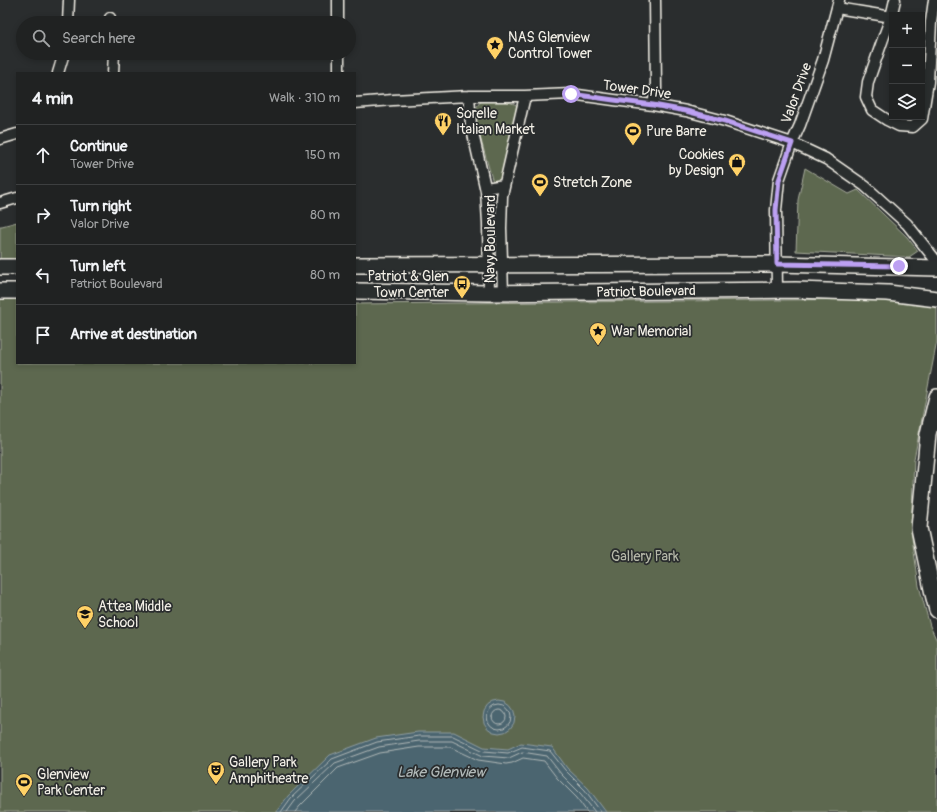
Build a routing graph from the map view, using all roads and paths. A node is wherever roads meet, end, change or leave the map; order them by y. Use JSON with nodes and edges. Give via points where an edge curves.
{"nodes":[{"id":1,"x":70,"y":0,"type":"edge"},
{"id":2,"x":338,"y":0,"type":"edge"},
{"id":3,"x":655,"y":0,"type":"edge"},
{"id":4,"x":895,"y":0,"type":"edge"},
{"id":5,"x":934,"y":0,"type":"edge"},
{"id":6,"x":838,"y":4,"type":"edge"},
{"id":7,"x":893,"y":12,"type":"edge"},
{"id":8,"x":69,"y":16,"type":"edge"},
{"id":9,"x":338,"y":16,"type":"edge"},
{"id":10,"x":889,"y":16,"type":"edge"},
{"id":11,"x":926,"y":22,"type":"edge"},
{"id":12,"x":889,"y":24,"type":"edge"},
{"id":13,"x":62,"y":60,"type":"edge"},
{"id":14,"x":114,"y":60,"type":"edge"},
{"id":15,"x":339,"y":60,"type":"edge"},
{"id":16,"x":58,"y":72,"type":"edge"},
{"id":17,"x":113,"y":72,"type":"edge"},
{"id":18,"x":339,"y":72,"type":"edge"},
{"id":19,"x":469,"y":96,"type":"junction"},
{"id":20,"x":526,"y":96,"type":"junction"},
{"id":21,"x":356,"y":103,"type":"edge"},
{"id":22,"x":653,"y":105,"type":"junction"},
{"id":23,"x":16,"y":134,"type":"edge"},
{"id":24,"x":1,"y":138,"type":"edge"},
{"id":25,"x":792,"y":143,"type":"junction"},
{"id":26,"x":504,"y":185,"type":"junction"},
{"id":27,"x":486,"y":188,"type":"junction"},
{"id":28,"x":16,"y":198,"type":"edge"},
{"id":29,"x":0,"y":203,"type":"edge"},
{"id":30,"x":937,"y":262,"type":"edge"},
{"id":31,"x":496,"y":264,"type":"junction"},
{"id":32,"x":777,"y":264,"type":"junction"},
{"id":33,"x":356,"y":265,"type":"edge"},
{"id":34,"x":0,"y":267,"type":"edge"},
{"id":35,"x":16,"y":267,"type":"edge"},
{"id":36,"x":937,"y":268,"type":"edge"},
{"id":37,"x":777,"y":290,"type":"junction"},
{"id":38,"x":0,"y":291,"type":"edge"},
{"id":39,"x":16,"y":291,"type":"edge"},
{"id":40,"x":356,"y":291,"type":"edge"},
{"id":41,"x":496,"y":293,"type":"junction"},
{"id":42,"x":937,"y":299,"type":"edge"},
{"id":43,"x":937,"y":397,"type":"edge"},
{"id":44,"x":936,"y":607,"type":"edge"}],
"edges":[{"from":1,"to":8,"type":"street"},
{"from":2,"to":9,"type":"street"},
{"from":3,"to":22,"type":"street","via":[[656,88]]},
{"from":4,"to":7,"type":"street"},
{"from":5,"to":11,"type":"street"},
{"from":6,"to":10,"type":"street"},
{"from":6,"to":25,"type":"street","name":"Valor Drive","via":[[824,60]]},
{"from":11,"to":12,"type":"street","via":[[928,82],[922,119],[913,127],[899,126],[887,120],[872,110],[866,97],[868,82]]},
{"from":13,"to":16,"type":"street"},
{"from":14,"to":17,"type":"street"},
{"from":15,"to":18,"type":"street"},
{"from":19,"to":20,"type":"street","name":"Tower Drive"},
{"from":19,"to":21,"type":"street","name":"Tower Drive"},
{"from":19,"to":27,"type":"street","name":"Navy Boulevard","via":[[471,125]]},
{"from":20,"to":22,"type":"street","name":"Tower Drive","via":[[571,94]]},
{"from":20,"to":26,"type":"street","name":"Navy Boulevard"},
{"from":22,"to":25,"type":"street","name":"Tower Drive","via":[[725,121]]},
{"from":23,"to":24,"type":"street"},
{"from":25,"to":30,"type":"street","name":"Tower Drive","via":[[826,159],[865,186],[907,224]]},
{"from":25,"to":32,"type":"street","name":"Valor Drive","via":[[779,180],[776,210]]},
{"from":26,"to":27,"type":"street","name":"Navy Boulevard"},
{"from":26,"to":31,"type":"street","name":"Navy Boulevard"},
{"from":27,"to":31,"type":"street","name":"Navy Boulevard","via":[[488,223]]},
{"from":28,"to":29,"type":"street"},
{"from":31,"to":32,"type":"main road","name":"Patriot Boulevard"},
{"from":31,"to":33,"type":"main road","name":"Patriot Boulevard"},
{"from":31,"to":41,"type":"street","name":"Navy Boulevard"},
{"from":31,"to":41,"type":"street","name":"Navy Boulevard"},
{"from":32,"to":36,"type":"main road","name":"Patriot Boulevard"},
{"from":32,"to":37,"type":"street","name":"Valor Drive"},
{"from":34,"to":35,"type":"main road"},
{"from":37,"to":41,"type":"main road","name":"Patriot Boulevard"},
{"from":37,"to":42,"type":"main road","name":"Patriot Boulevard","via":[[888,294]]},
{"from":38,"to":39,"type":"main road"},
{"from":40,"to":41,"type":"main road","name":"Patriot Boulevard"},
{"from":43,"to":44,"type":"main road","via":[[928,434],[919,528]]}]}
